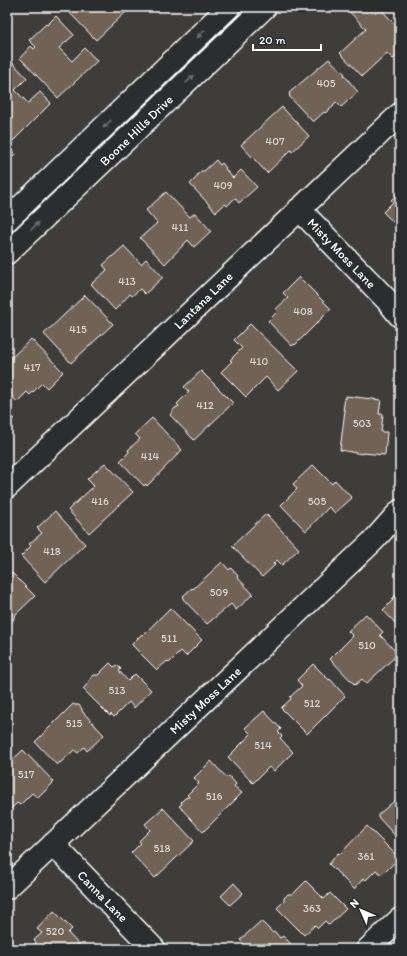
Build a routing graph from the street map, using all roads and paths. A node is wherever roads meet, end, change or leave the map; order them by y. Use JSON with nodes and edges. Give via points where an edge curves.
{"nodes":[{"id":1,"x":229,"y":7,"type":"edge"},
{"id":2,"x":265,"y":7,"type":"edge"},
{"id":3,"x":400,"y":114,"type":"edge"},
{"id":4,"x":299,"y":208,"type":"junction"},
{"id":5,"x":7,"y":220,"type":"edge"},
{"id":6,"x":7,"y":253,"type":"edge"},
{"id":7,"x":400,"y":316,"type":"edge"},
{"id":8,"x":7,"y":487,"type":"edge"},
{"id":9,"x":400,"y":511,"type":"edge"},
{"id":10,"x":53,"y":844,"type":"junction"},
{"id":11,"x":7,"y":888,"type":"edge"},
{"id":12,"x":400,"y":919,"type":"edge"},
{"id":13,"x":154,"y":949,"type":"edge"},
{"id":14,"x":368,"y":949,"type":"edge"}],
"edges":[{"from":1,"to":5,"type":"street","name":"Boone Hills Drive","one_way":true},
{"from":6,"to":2,"type":"street","name":"Boone Hills Drive","one_way":true},
{"from":3,"to":4,"type":"street","name":"Lantana Lane"},
{"from":4,"to":7,"type":"street","name":"Misty Moss Lane"},
{"from":4,"to":8,"type":"street","name":"Lantana Lane"},
{"from":9,"to":10,"type":"street","name":"Misty Moss Lane","via":[[374,540]]},
{"from":10,"to":11,"type":"street","name":"Misty Moss Lane"},
{"from":10,"to":13,"type":"street","name":"Canna Lane"},
{"from":12,"to":14,"type":"street"}]}
